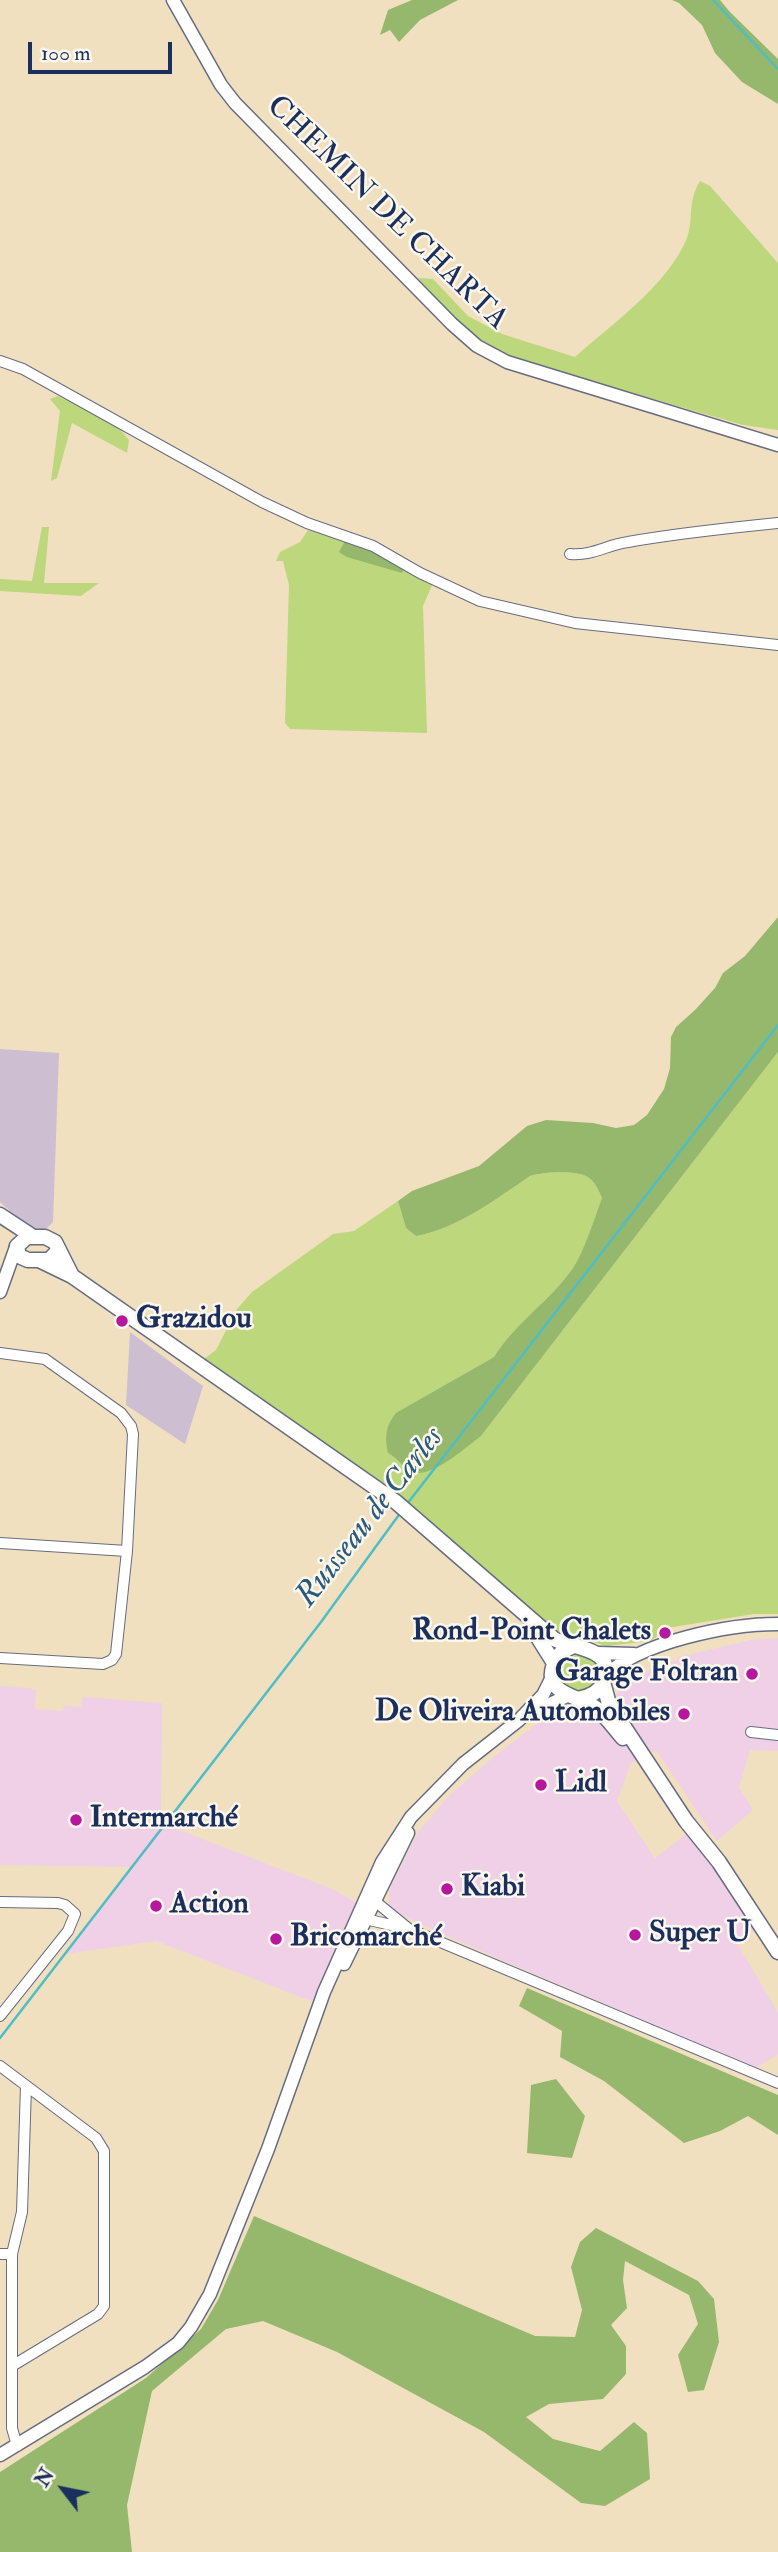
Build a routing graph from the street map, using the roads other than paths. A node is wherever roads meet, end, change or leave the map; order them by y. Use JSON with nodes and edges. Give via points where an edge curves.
{"nodes":[{"id":1,"x":173,"y":0,"type":"edge"},
{"id":2,"x":0,"y":361,"type":"edge"},
{"id":3,"x":778,"y":444,"type":"edge"},
{"id":4,"x":778,"y":523,"type":"edge"},
{"id":5,"x":570,"y":554,"type":"dead end"},
{"id":6,"x":778,"y":645,"type":"edge"},
{"id":7,"x":0,"y":1215,"type":"edge"},
{"id":8,"x":32,"y":1236,"type":"junction"},
{"id":9,"x":17,"y":1246,"type":"junction"},
{"id":10,"x":58,"y":1251,"type":"junction"},
{"id":11,"x":35,"y":1261,"type":"junction"},
{"id":12,"x":72,"y":1276,"type":"junction"},
{"id":13,"x":1,"y":1287,"type":"edge"},
{"id":14,"x":0,"y":1353,"type":"edge"},
{"id":15,"x":0,"y":1543,"type":"edge"},
{"id":16,"x":127,"y":1551,"type":"junction"},
{"id":17,"x":521,"y":1612,"type":"junction"},
{"id":18,"x":778,"y":1624,"type":"edge"},
{"id":19,"x":574,"y":1646,"type":"junction"},
{"id":20,"x":597,"y":1653,"type":"junction"},
{"id":21,"x":638,"y":1653,"type":"junction"},
{"id":22,"x":0,"y":1658,"type":"edge"},
{"id":23,"x":553,"y":1669,"type":"junction"},
{"id":24,"x":604,"y":1679,"type":"junction"},
{"id":25,"x":574,"y":1697,"type":"junction"},
{"id":26,"x":519,"y":1720,"type":"junction"},
{"id":27,"x":751,"y":1732,"type":"dead end"},
{"id":28,"x":778,"y":1735,"type":"edge"},
{"id":29,"x":656,"y":1776,"type":"junction"},
{"id":30,"x":0,"y":1902,"type":"edge"},
{"id":31,"x":367,"y":1909,"type":"junction"},
{"id":32,"x":409,"y":1929,"type":"junction"},
{"id":33,"x":778,"y":1952,"type":"edge"},
{"id":34,"x":0,"y":2016,"type":"edge"},
{"id":35,"x":0,"y":2066,"type":"edge"},
{"id":36,"x":778,"y":2083,"type":"edge"},
{"id":37,"x":26,"y":2086,"type":"junction"},
{"id":38,"x":0,"y":2254,"type":"edge"},
{"id":39,"x":12,"y":2254,"type":"junction"},
{"id":40,"x":12,"y":2367,"type":"junction"},
{"id":41,"x":17,"y":2446,"type":"junction"},
{"id":42,"x":0,"y":2455,"type":"edge"}],
"edges":[{"from":1,"to":3,"type":"street","name":"CHEMIN DE CHARTA","via":[[235,103],[477,346],[507,362]]},
{"from":2,"to":6,"type":"street","via":[[23,369],[262,502],[373,546],[480,601],[575,623]]},
{"from":4,"to":5,"type":"street","via":[[675,534],[623,542],[585,555]]},
{"from":7,"to":8,"type":"main road"},
{"from":7,"to":9,"type":"main road"},
{"from":8,"to":9,"type":"main road"},
{"from":8,"to":10,"type":"main road","via":[[52,1240]]},
{"from":9,"to":11,"type":"main road","via":[[19,1256]]},
{"from":9,"to":13,"type":"street"},
{"from":10,"to":11,"type":"main road","via":[[50,1260]]},
{"from":10,"to":12,"type":"main road"},
{"from":11,"to":12,"type":"main road"},
{"from":11,"to":13,"type":"street","via":[[20,1264]]},
{"from":12,"to":17,"type":"main road","via":[[411,1513]]},
{"from":14,"to":16,"type":"street","via":[[45,1359],[127,1419],[133,1434]]},
{"from":15,"to":16,"type":"street"},
{"from":16,"to":22,"type":"street","via":[[112,1660],[103,1664]]},
{"from":17,"to":19,"type":"main road","via":[[554,1639]]},
{"from":17,"to":23,"type":"main road"},
{"from":18,"to":21,"type":"street","via":[[720,1630]]},
{"from":19,"to":20,"type":"main road"},
{"from":19,"to":23,"type":"main road","via":[[564,1650]]},
{"from":20,"to":21,"type":"street"},
{"from":20,"to":24,"type":"main road"},
{"from":21,"to":24,"type":"street"},
{"from":23,"to":25,"type":"main road","via":[[557,1687]]},
{"from":23,"to":26,"type":"street","via":[[543,1695]]},
{"from":24,"to":25,"type":"main road","via":[[595,1693]]},
{"from":24,"to":29,"type":"main road","via":[[609,1704]]},
{"from":25,"to":26,"type":"street"},
{"from":25,"to":29,"type":"main road","via":[[600,1711]]},
{"from":26,"to":31,"type":"street","via":[[463,1764],[411,1817],[399,1833]]},
{"from":27,"to":28,"type":"street"},
{"from":29,"to":33,"type":"main road"},
{"from":30,"to":34,"type":"street","via":[[58,1903],[75,1914],[68,1931]]},
{"from":31,"to":32,"type":"street"},
{"from":31,"to":32,"type":"street"},
{"from":31,"to":41,"type":"street","via":[[309,2037],[210,2294],[191,2327],[178,2343],[145,2367]]},
{"from":32,"to":36,"type":"street"},
{"from":35,"to":37,"type":"street"},
{"from":37,"to":39,"type":"street","via":[[22,2212]]},
{"from":37,"to":40,"type":"street","via":[[96,2138],[104,2151],[106,2294],[98,2314]]},
{"from":38,"to":39,"type":"street"},
{"from":39,"to":40,"type":"street"},
{"from":40,"to":41,"type":"street","via":[[12,2428]]},
{"from":41,"to":42,"type":"street"}]}
